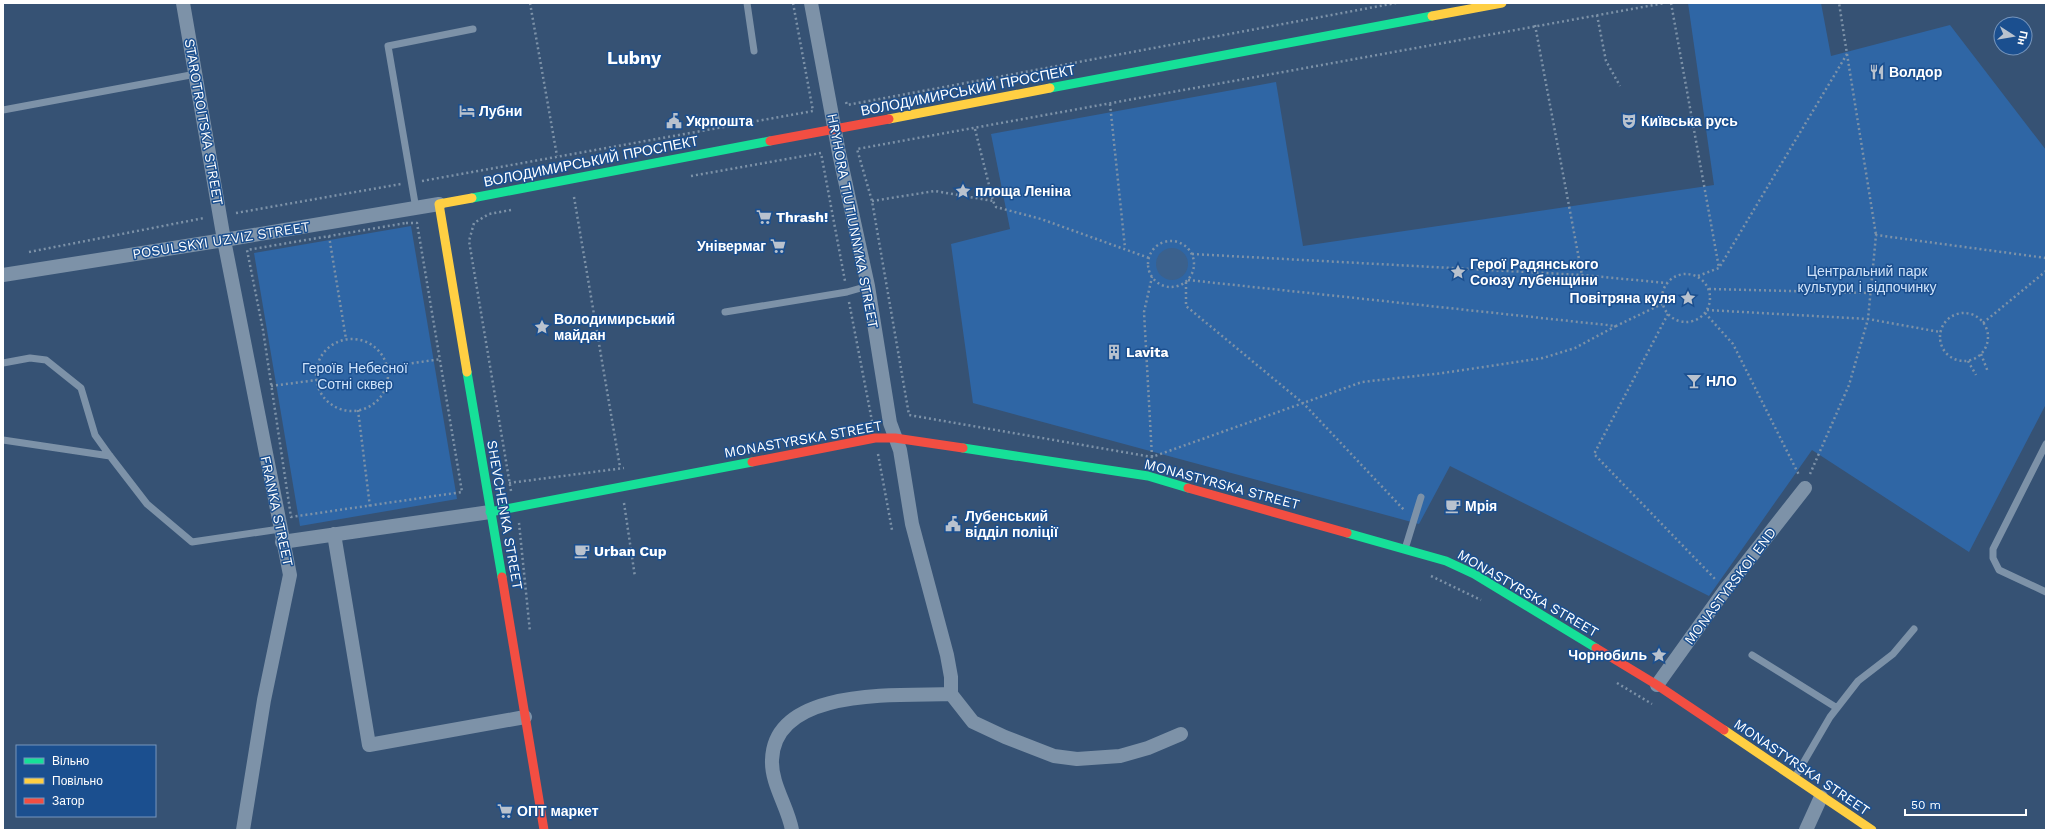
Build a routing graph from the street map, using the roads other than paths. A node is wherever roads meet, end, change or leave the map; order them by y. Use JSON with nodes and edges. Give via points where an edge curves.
{"nodes":[{"id":1,"x":183,"y":3,"type":"edge"},
{"id":2,"x":747,"y":3,"type":"edge"},
{"id":3,"x":811,"y":3,"type":"edge"},
{"id":4,"x":1502,"y":3,"type":"edge"},
{"id":5,"x":473,"y":29,"type":"dead end"},
{"id":6,"x":754,"y":51,"type":"dead end"},
{"id":7,"x":196,"y":74,"type":"junction"},
{"id":8,"x":3,"y":110,"type":"edge"},
{"id":9,"x":834,"y":129,"type":"junction"},
{"id":10,"x":439,"y":204,"type":"junction"},
{"id":11,"x":416,"y":209,"type":"junction"},
{"id":12,"x":224,"y":240,"type":"junction"},
{"id":13,"x":3,"y":275,"type":"edge"},
{"id":14,"x":868,"y":286,"type":"junction"},
{"id":15,"x":725,"y":312,"type":"dead end"},
{"id":16,"x":3,"y":363,"type":"edge"},
{"id":17,"x":895,"y":438,"type":"junction"},
{"id":18,"x":3,"y":440,"type":"edge"},
{"id":19,"x":2046,"y":444,"type":"edge"},
{"id":20,"x":110,"y":456,"type":"junction"},
{"id":21,"x":1805,"y":488,"type":"road end"},
{"id":22,"x":1421,"y":497,"type":"dead end"},
{"id":23,"x":490,"y":512,"type":"junction"},
{"id":24,"x":334,"y":534,"type":"junction"},
{"id":25,"x":281,"y":535,"type":"junction"},
{"id":26,"x":1405,"y":550,"type":"junction"},
{"id":27,"x":2046,"y":592,"type":"edge"},
{"id":28,"x":1914,"y":630,"type":"dead end"},
{"id":29,"x":1752,"y":655,"type":"dead end"},
{"id":30,"x":1657,"y":685,"type":"junction"},
{"id":31,"x":951,"y":694,"type":"junction"},
{"id":32,"x":1837,"y":708,"type":"junction"},
{"id":33,"x":525,"y":717,"type":"junction"},
{"id":34,"x":1181,"y":734,"type":"dead end"},
{"id":35,"x":1794,"y":779,"type":"junction"},
{"id":36,"x":1821,"y":798,"type":"junction"},
{"id":37,"x":789,"y":814,"type":"junction"},
{"id":38,"x":243,"y":830,"type":"edge"},
{"id":39,"x":544,"y":830,"type":"edge"},
{"id":40,"x":792,"y":830,"type":"edge"},
{"id":41,"x":802,"y":830,"type":"edge"},
{"id":42,"x":1806,"y":830,"type":"edge"},
{"id":43,"x":1872,"y":830,"type":"edge"}],
"edges":[{"from":1,"to":7,"type":"street","name":"STAROTROITSKA STREET"},
{"from":2,"to":6,"type":"lane"},
{"from":3,"to":9,"type":"street","name":"HRYHORA TIUTIUNNYKA STREET"},
{"from":4,"to":9,"type":"main road","name":"ВОЛОДИМИРСЬКИЙ ПРОСПЕКТ"},
{"from":5,"to":11,"type":"lane","via":[[388,46]]},
{"from":7,"to":8,"type":"lane"},
{"from":7,"to":12,"type":"street","name":"STAROTROITSKA STREET"},
{"from":9,"to":10,"type":"main road","name":"ВОЛОДИМИРСЬКИЙ ПРОСПЕКТ"},
{"from":9,"to":14,"type":"street","name":"HRYHORA TIUTIUNNYKA STREET"},
{"from":10,"to":11,"type":"street","name":"POSULSKYI UZVIZ STREET"},
{"from":10,"to":23,"type":"main road","name":"SHEVCHENKA STREET"},
{"from":11,"to":12,"type":"street","name":"POSULSKYI UZVIZ STREET"},
{"from":12,"to":13,"type":"street","name":"POSULSKYI UZVIZ STREET"},
{"from":12,"to":25,"type":"street","name":"FRANKA STREET"},
{"from":14,"to":15,"type":"lane","via":[[847,292]]},
{"from":14,"to":17,"type":"street","name":"HRYHORA TIUTIUNNYKA STREET","via":[[890,423]]},
{"from":16,"to":20,"type":"lane","via":[[30,358],[46,360],[62,371],[81,388],[95,435]]},
{"from":17,"to":23,"type":"main road","name":"MONASTYRSKA STREET","via":[[875,438]]},
{"from":17,"to":26,"type":"main road","name":"MONASTYRSKA STREET","via":[[1148,476]]},
{"from":17,"to":31,"type":"street","name":"HRYHORA TIUTIUNNYKA STREET","via":[[900,450],[912,524],[947,656]]},
{"from":18,"to":20,"type":"lane"},
{"from":19,"to":27,"type":"lane","via":[[1993,550],[2000,570]]},
{"from":20,"to":25,"type":"lane","via":[[147,504],[192,542]]},
{"from":21,"to":30,"type":"street","name":"MONASTYRSKOI END","via":[[1725,590]]},
{"from":22,"to":26,"type":"lane"},
{"from":23,"to":24,"type":"street"},
{"from":23,"to":33,"type":"main road","name":"SHEVCHENKA STREET"},
{"from":24,"to":25,"type":"street"},
{"from":24,"to":33,"type":"street","via":[[369,745]]},
{"from":25,"to":38,"type":"street","name":"FRANKA STREET","via":[[290,575],[264,700]]},
{"from":26,"to":30,"type":"main road","name":"MONASTYRSKA STREET","via":[[1446,561],[1474,574]]},
{"from":28,"to":32,"type":"lane","via":[[1893,654],[1858,681]]},
{"from":29,"to":32,"type":"lane"},
{"from":30,"to":35,"type":"main road","name":"MONASTYRSKA STREET"},
{"from":31,"to":34,"type":"street","via":[[973,722],[1054,756],[1077,759],[1120,756]]},
{"from":31,"to":37,"type":"street","via":[[836,700],[795,718],[781,732],[773,750],[772,761],[775,780]]},
{"from":32,"to":35,"type":"lane"},
{"from":33,"to":39,"type":"main road","name":"SHEVCHENKA STREET"},
{"from":35,"to":36,"type":"main road","name":"MONASTYRSKA STREET"},
{"from":36,"to":42,"type":"street"},
{"from":36,"to":43,"type":"main road","name":"MONASTYRSKA STREET"},
{"from":37,"to":40,"type":"street"},
{"from":37,"to":41,"type":"street"}]}
